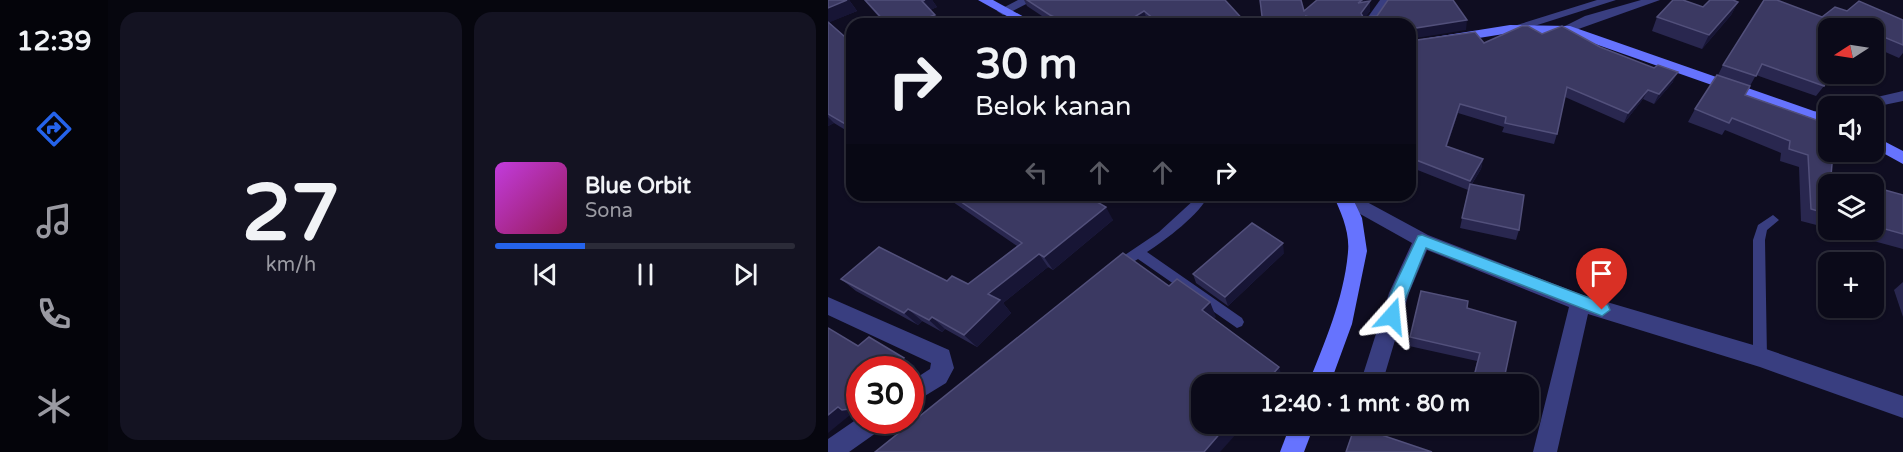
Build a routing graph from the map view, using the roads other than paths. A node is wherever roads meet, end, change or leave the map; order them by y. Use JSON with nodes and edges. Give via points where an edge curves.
{"nodes":[{"id":1,"x":984,"y":0,"type":"edge"},
{"id":2,"x":1028,"y":0,"type":"edge"},
{"id":3,"x":1386,"y":0,"type":"edge"},
{"id":4,"x":1610,"y":0,"type":"edge"},
{"id":5,"x":1654,"y":0,"type":"edge"},
{"id":6,"x":1009,"y":18,"type":"edge"},
{"id":7,"x":1373,"y":18,"type":"edge"},
{"id":8,"x":1510,"y":28,"type":"junction"},
{"id":9,"x":1565,"y":29,"type":"junction"},
{"id":10,"x":1416,"y":44,"type":"edge"},
{"id":11,"x":1903,"y":96,"type":"edge"},
{"id":12,"x":1884,"y":100,"type":"edge"},
{"id":13,"x":1818,"y":114,"type":"edge"},
{"id":14,"x":1884,"y":146,"type":"edge"},
{"id":15,"x":1899,"y":154,"type":"edge"},
{"id":16,"x":1200,"y":201,"type":"edge"},
{"id":17,"x":1345,"y":201,"type":"edge"},
{"id":18,"x":1352,"y":201,"type":"edge"},
{"id":19,"x":1773,"y":220,"type":"dead end"},
{"id":20,"x":1422,"y":240,"type":"junction"},
{"id":21,"x":1139,"y":253,"type":"junction"},
{"id":22,"x":1104,"y":274,"type":"edge"},
{"id":23,"x":1580,"y":303,"type":"junction"},
{"id":24,"x":828,"y":306,"type":"edge"},
{"id":25,"x":1238,"y":322,"type":"dead end"},
{"id":26,"x":1760,"y":357,"type":"junction"},
{"id":27,"x":1322,"y":374,"type":"edge"},
{"id":28,"x":1374,"y":374,"type":"edge"},
{"id":29,"x":924,"y":386,"type":"edge"},
{"id":30,"x":1903,"y":407,"type":"edge"},
{"id":31,"x":855,"y":434,"type":"edge"},
{"id":32,"x":1299,"y":434,"type":"edge"},
{"id":33,"x":829,"y":452,"type":"edge"},
{"id":34,"x":1292,"y":452,"type":"edge"},
{"id":35,"x":1545,"y":452,"type":"edge"}],
"edges":[{"from":1,"to":6,"type":"street"},
{"from":2,"to":6,"type":"street"},
{"from":3,"to":7,"type":"street"},
{"from":4,"to":8,"type":"street"},
{"from":5,"to":9,"type":"street"},
{"from":8,"to":9,"type":"street"},
{"from":8,"to":10,"type":"street"},
{"from":9,"to":13,"type":"street"},
{"from":11,"to":12,"type":"street"},
{"from":14,"to":15,"type":"street"},
{"from":16,"to":21,"type":"lane"},
{"from":17,"to":27,"type":"street","via":[[1353,218],[1358,251],[1342,324]]},
{"from":18,"to":20,"type":"street"},
{"from":19,"to":26,"type":"lane","via":[[1762,228],[1759,240]]},
{"from":20,"to":23,"type":"street"},
{"from":20,"to":28,"type":"street","via":[[1398,293]]},
{"from":21,"to":22,"type":"lane"},
{"from":21,"to":25,"type":"lane"},
{"from":23,"to":26,"type":"street"},
{"from":23,"to":35,"type":"street"},
{"from":24,"to":29,"type":"street","via":[[940,357],[943,368]]},
{"from":26,"to":30,"type":"street"},
{"from":31,"to":33,"type":"street"},
{"from":32,"to":34,"type":"street"}]}
